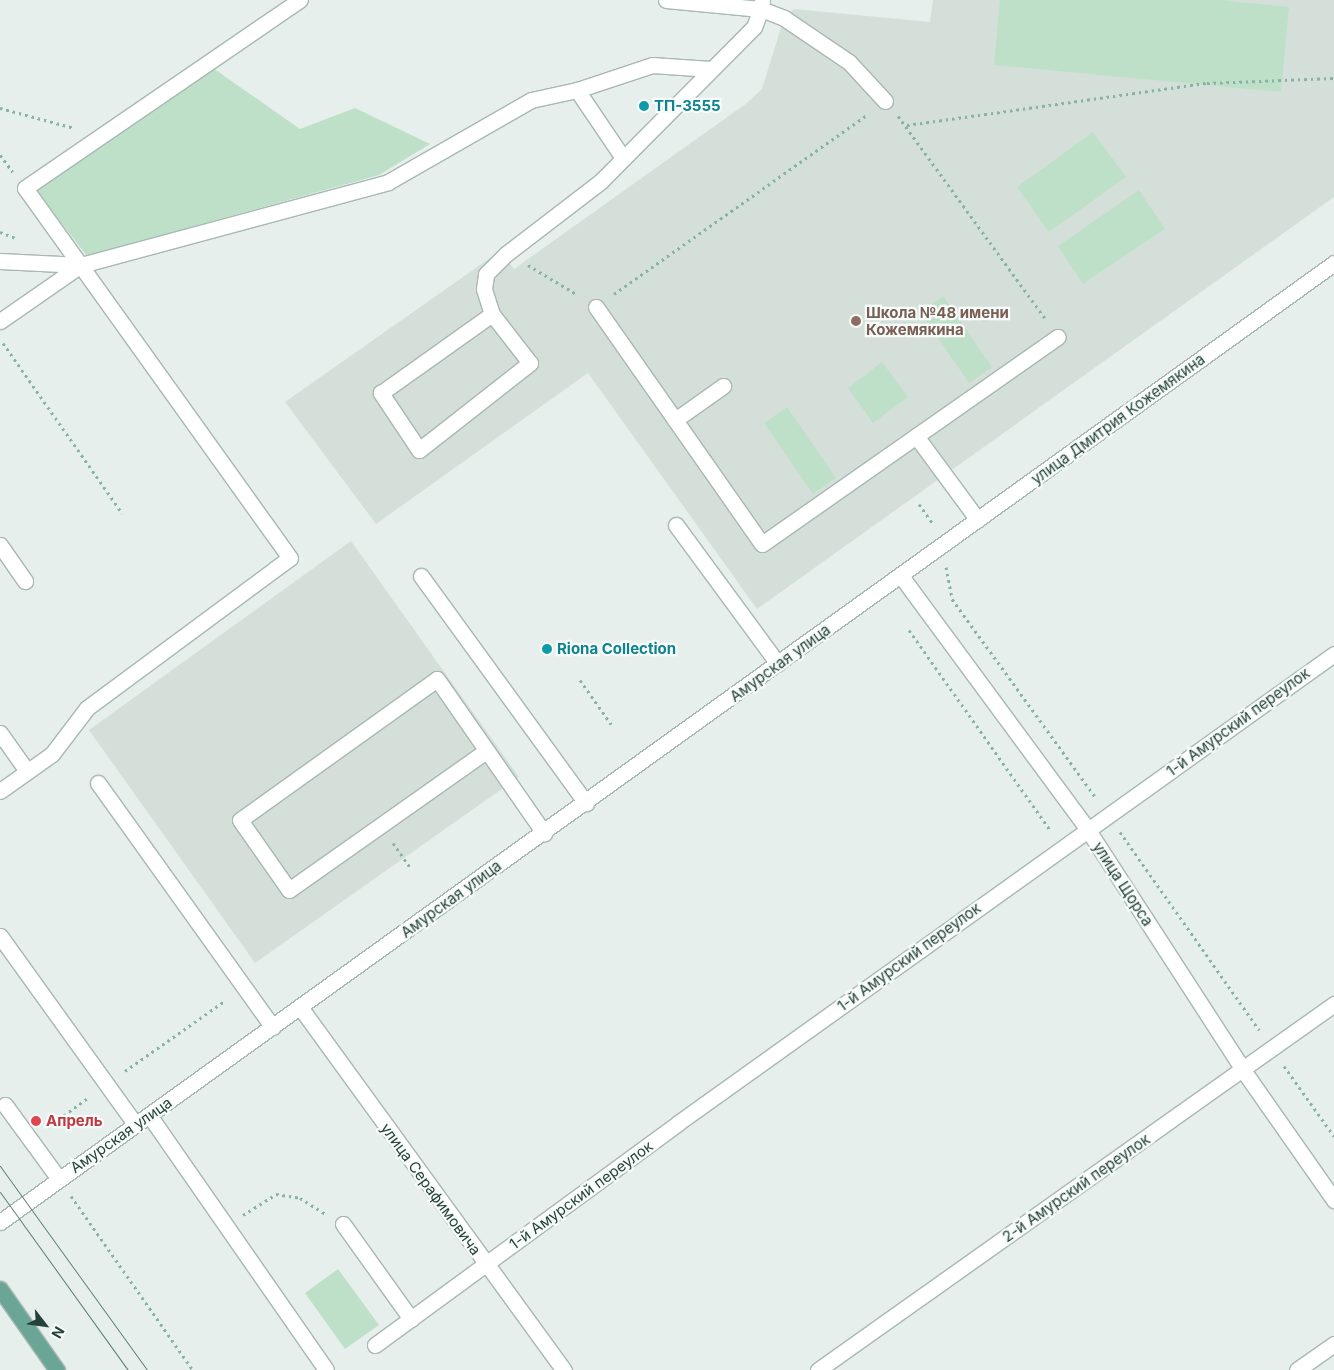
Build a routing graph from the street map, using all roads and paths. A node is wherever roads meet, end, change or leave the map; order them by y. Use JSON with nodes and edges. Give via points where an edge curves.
{"nodes":[{"id":1,"x":300,"y":0,"type":"edge"},
{"id":2,"x":666,"y":0,"type":"edge"},
{"id":3,"x":761,"y":5,"type":"edge"},
{"id":4,"x":711,"y":69,"type":"junction"},
{"id":5,"x":1334,"y":78,"type":"edge"},
{"id":6,"x":577,"y":90,"type":"junction"},
{"id":7,"x":886,"y":101,"type":"junction"},
{"id":8,"x":0,"y":108,"type":"edge"},
{"id":9,"x":906,"y":126,"type":"junction"},
{"id":10,"x":103,"y":135,"type":"junction"},
{"id":11,"x":622,"y":158,"type":"junction"},
{"id":12,"x":506,"y":254,"type":"junction"},
{"id":13,"x":0,"y":261,"type":"edge"},
{"id":14,"x":1334,"y":263,"type":"edge"},
{"id":15,"x":81,"y":265,"type":"junction"},
{"id":16,"x":596,"y":307,"type":"junction"},
{"id":17,"x":492,"y":314,"type":"junction"},
{"id":18,"x":0,"y":322,"type":"edge"},
{"id":19,"x":1058,"y":336,"type":"joint"},
{"id":20,"x":0,"y":338,"type":"edge"},
{"id":21,"x":723,"y":386,"type":"dead end"},
{"id":22,"x":675,"y":420,"type":"junction"},
{"id":23,"x":916,"y":436,"type":"junction"},
{"id":24,"x":918,"y":504,"type":"dead end"},
{"id":25,"x":122,"y":513,"type":"dead end"},
{"id":26,"x":978,"y":520,"type":"junction"},
{"id":27,"x":676,"y":525,"type":"dead end"},
{"id":28,"x":938,"y":532,"type":"dead end"},
{"id":29,"x":0,"y":546,"type":"edge"},
{"id":30,"x":946,"y":567,"type":"dead end"},
{"id":31,"x":420,"y":576,"type":"dead end"},
{"id":32,"x":901,"y":576,"type":"junction"},
{"id":33,"x":25,"y":581,"type":"dead end"},
{"id":34,"x":909,"y":630,"type":"dead end"},
{"id":35,"x":1334,"y":654,"type":"edge"},
{"id":36,"x":778,"y":664,"type":"junction"},
{"id":37,"x":580,"y":680,"type":"dead end"},
{"id":38,"x":611,"y":724,"type":"dead end"},
{"id":39,"x":0,"y":733,"type":"edge"},
{"id":40,"x":486,"y":751,"type":"junction"},
{"id":41,"x":27,"y":771,"type":"junction"},
{"id":42,"x":98,"y":783,"type":"dead end"},
{"id":43,"x":0,"y":792,"type":"edge"},
{"id":44,"x":586,"y":803,"type":"junction"},
{"id":45,"x":1108,"y":815,"type":"junction"},
{"id":46,"x":381,"y":826,"type":"junction"},
{"id":47,"x":1088,"y":830,"type":"junction"},
{"id":48,"x":544,"y":833,"type":"junction"},
{"id":49,"x":1062,"y":846,"type":"junction"},
{"id":50,"x":410,"y":866,"type":"dead end"},
{"id":51,"x":0,"y":936,"type":"edge"},
{"id":52,"x":244,"y":986,"type":"junction"},
{"id":53,"x":1334,"y":1004,"type":"edge"},
{"id":54,"x":300,"y":1007,"type":"junction"},
{"id":55,"x":272,"y":1027,"type":"junction"},
{"id":56,"x":1272,"y":1049,"type":"junction"},
{"id":57,"x":1243,"y":1070,"type":"junction"},
{"id":58,"x":106,"y":1085,"type":"junction"},
{"id":59,"x":5,"y":1105,"type":"dead end"},
{"id":60,"x":149,"y":1116,"type":"junction"},
{"id":61,"x":136,"y":1125,"type":"junction"},
{"id":62,"x":1334,"y":1136,"type":"edge"},
{"id":63,"x":30,"y":1140,"type":"junction"},
{"id":64,"x":59,"y":1179,"type":"junction"},
{"id":65,"x":1334,"y":1200,"type":"edge"},
{"id":66,"x":0,"y":1222,"type":"edge"},
{"id":67,"x":343,"y":1224,"type":"joint"},
{"id":68,"x":225,"y":1225,"type":"junction"},
{"id":69,"x":486,"y":1265,"type":"junction"},
{"id":70,"x":0,"y":1289,"type":"edge"},
{"id":71,"x":411,"y":1319,"type":"junction"},
{"id":72,"x":1334,"y":1344,"type":"edge"},
{"id":73,"x":375,"y":1345,"type":"dead end"},
{"id":74,"x":57,"y":1370,"type":"edge"},
{"id":75,"x":193,"y":1370,"type":"edge"},
{"id":76,"x":326,"y":1370,"type":"edge"},
{"id":77,"x":564,"y":1370,"type":"edge"},
{"id":78,"x":818,"y":1370,"type":"edge"},
{"id":79,"x":1297,"y":1370,"type":"edge"}],
"edges":[{"from":1,"to":10,"type":"street"},
{"from":2,"to":3,"type":"street"},
{"from":3,"to":4,"type":"street","via":[[754,27]]},
{"from":3,"to":7,"type":"street","via":[[849,62]]},
{"from":4,"to":6,"type":"street","via":[[652,65]]},
{"from":4,"to":11,"type":"street","via":[[689,95]]},
{"from":5,"to":9,"type":"path","via":[[1207,83]]},
{"from":6,"to":11,"type":"street"},
{"from":6,"to":15,"type":"street","via":[[532,100],[388,182]]},
{"from":7,"to":9,"type":"path"},
{"from":7,"to":16,"type":"path"},
{"from":8,"to":10,"type":"path"},
{"from":9,"to":19,"type":"path"},
{"from":10,"to":15,"type":"street","via":[[25,188]]},
{"from":11,"to":12,"type":"street","via":[[601,181]]},
{"from":12,"to":16,"type":"path"},
{"from":12,"to":17,"type":"street","via":[[486,274],[484,289]]},
{"from":13,"to":15,"type":"street"},
{"from":14,"to":26,"type":"street","name":"улица Дмитрия Кожемякина"},
{"from":15,"to":18,"type":"street"},
{"from":15,"to":41,"type":"street","via":[[290,558],[87,708],[52,754]]},
{"from":16,"to":22,"type":"street"},
{"from":17,"to":17,"type":"street","via":[[530,363],[419,450],[381,393]]},
{"from":19,"to":23,"type":"street"},
{"from":20,"to":25,"type":"path"},
{"from":21,"to":22,"type":"street"},
{"from":22,"to":23,"type":"street","via":[[762,544]]},
{"from":23,"to":26,"type":"street"},
{"from":24,"to":28,"type":"path"},
{"from":26,"to":32,"type":"street","name":"улица Дмитрия Кожемякина"},
{"from":27,"to":36,"type":"street"},
{"from":29,"to":33,"type":"street"},
{"from":30,"to":45,"type":"path","via":[[952,599]]},
{"from":31,"to":44,"type":"street"},
{"from":32,"to":36,"type":"street","name":"Амурская улица"},
{"from":32,"to":47,"type":"street","name":"улица Щорса"},
{"from":34,"to":49,"type":"path"},
{"from":35,"to":45,"type":"street","name":"1-й Амурский переулок"},
{"from":36,"to":44,"type":"street","name":"Амурская улица"},
{"from":37,"to":38,"type":"path"},
{"from":39,"to":41,"type":"street"},
{"from":40,"to":46,"type":"street"},
{"from":40,"to":46,"type":"street","via":[[437,679],[240,820],[289,890]]},
{"from":40,"to":48,"type":"street"},
{"from":41,"to":43,"type":"street"},
{"from":42,"to":52,"type":"street"},
{"from":44,"to":48,"type":"street","name":"Амурская улица"},
{"from":45,"to":47,"type":"street","name":"1-й Амурский переулок"},
{"from":45,"to":56,"type":"path"},
{"from":46,"to":50,"type":"path"},
{"from":47,"to":49,"type":"street","name":"1-й Амурский переулок"},
{"from":47,"to":57,"type":"street","name":"улица Щорса"},
{"from":48,"to":54,"type":"street","name":"Амурская улица"},
{"from":49,"to":69,"type":"street","name":"1-й Амурский переулок"},
{"from":51,"to":58,"type":"street"},
{"from":52,"to":55,"type":"street"},
{"from":52,"to":58,"type":"path"},
{"from":53,"to":56,"type":"street","name":"2-й Амурский переулок"},
{"from":54,"to":55,"type":"street","name":"Амурская улица"},
{"from":54,"to":69,"type":"street","name":"улица Серафимовича"},
{"from":55,"to":60,"type":"street","name":"Амурская улица"},
{"from":56,"to":57,"type":"street","name":"2-й Амурский переулок"},
{"from":56,"to":62,"type":"path"},
{"from":57,"to":65,"type":"street","name":"улица Щорса"},
{"from":57,"to":78,"type":"street","name":"2-й Амурский переулок"},
{"from":58,"to":61,"type":"street"},
{"from":58,"to":63,"type":"path"},
{"from":59,"to":63,"type":"street"},
{"from":60,"to":61,"type":"street","name":"Амурская улица"},
{"from":60,"to":68,"type":"street"},
{"from":61,"to":64,"type":"street","name":"Амурская улица"},
{"from":63,"to":64,"type":"street"},
{"from":64,"to":66,"type":"street","name":"Амурская улица"},
{"from":64,"to":75,"type":"path"},
{"from":67,"to":68,"type":"path","via":[[300,1198],[276,1194]]},
{"from":67,"to":71,"type":"street"},
{"from":68,"to":76,"type":"street"},
{"from":69,"to":71,"type":"street","name":"1-й Амурский переулок"},
{"from":69,"to":77,"type":"street","name":"улица Серафимовича"},
{"from":70,"to":74,"type":"main road"},
{"from":71,"to":73,"type":"street","name":"1-й Амурский переулок"},
{"from":72,"to":79,"type":"street"}]}
